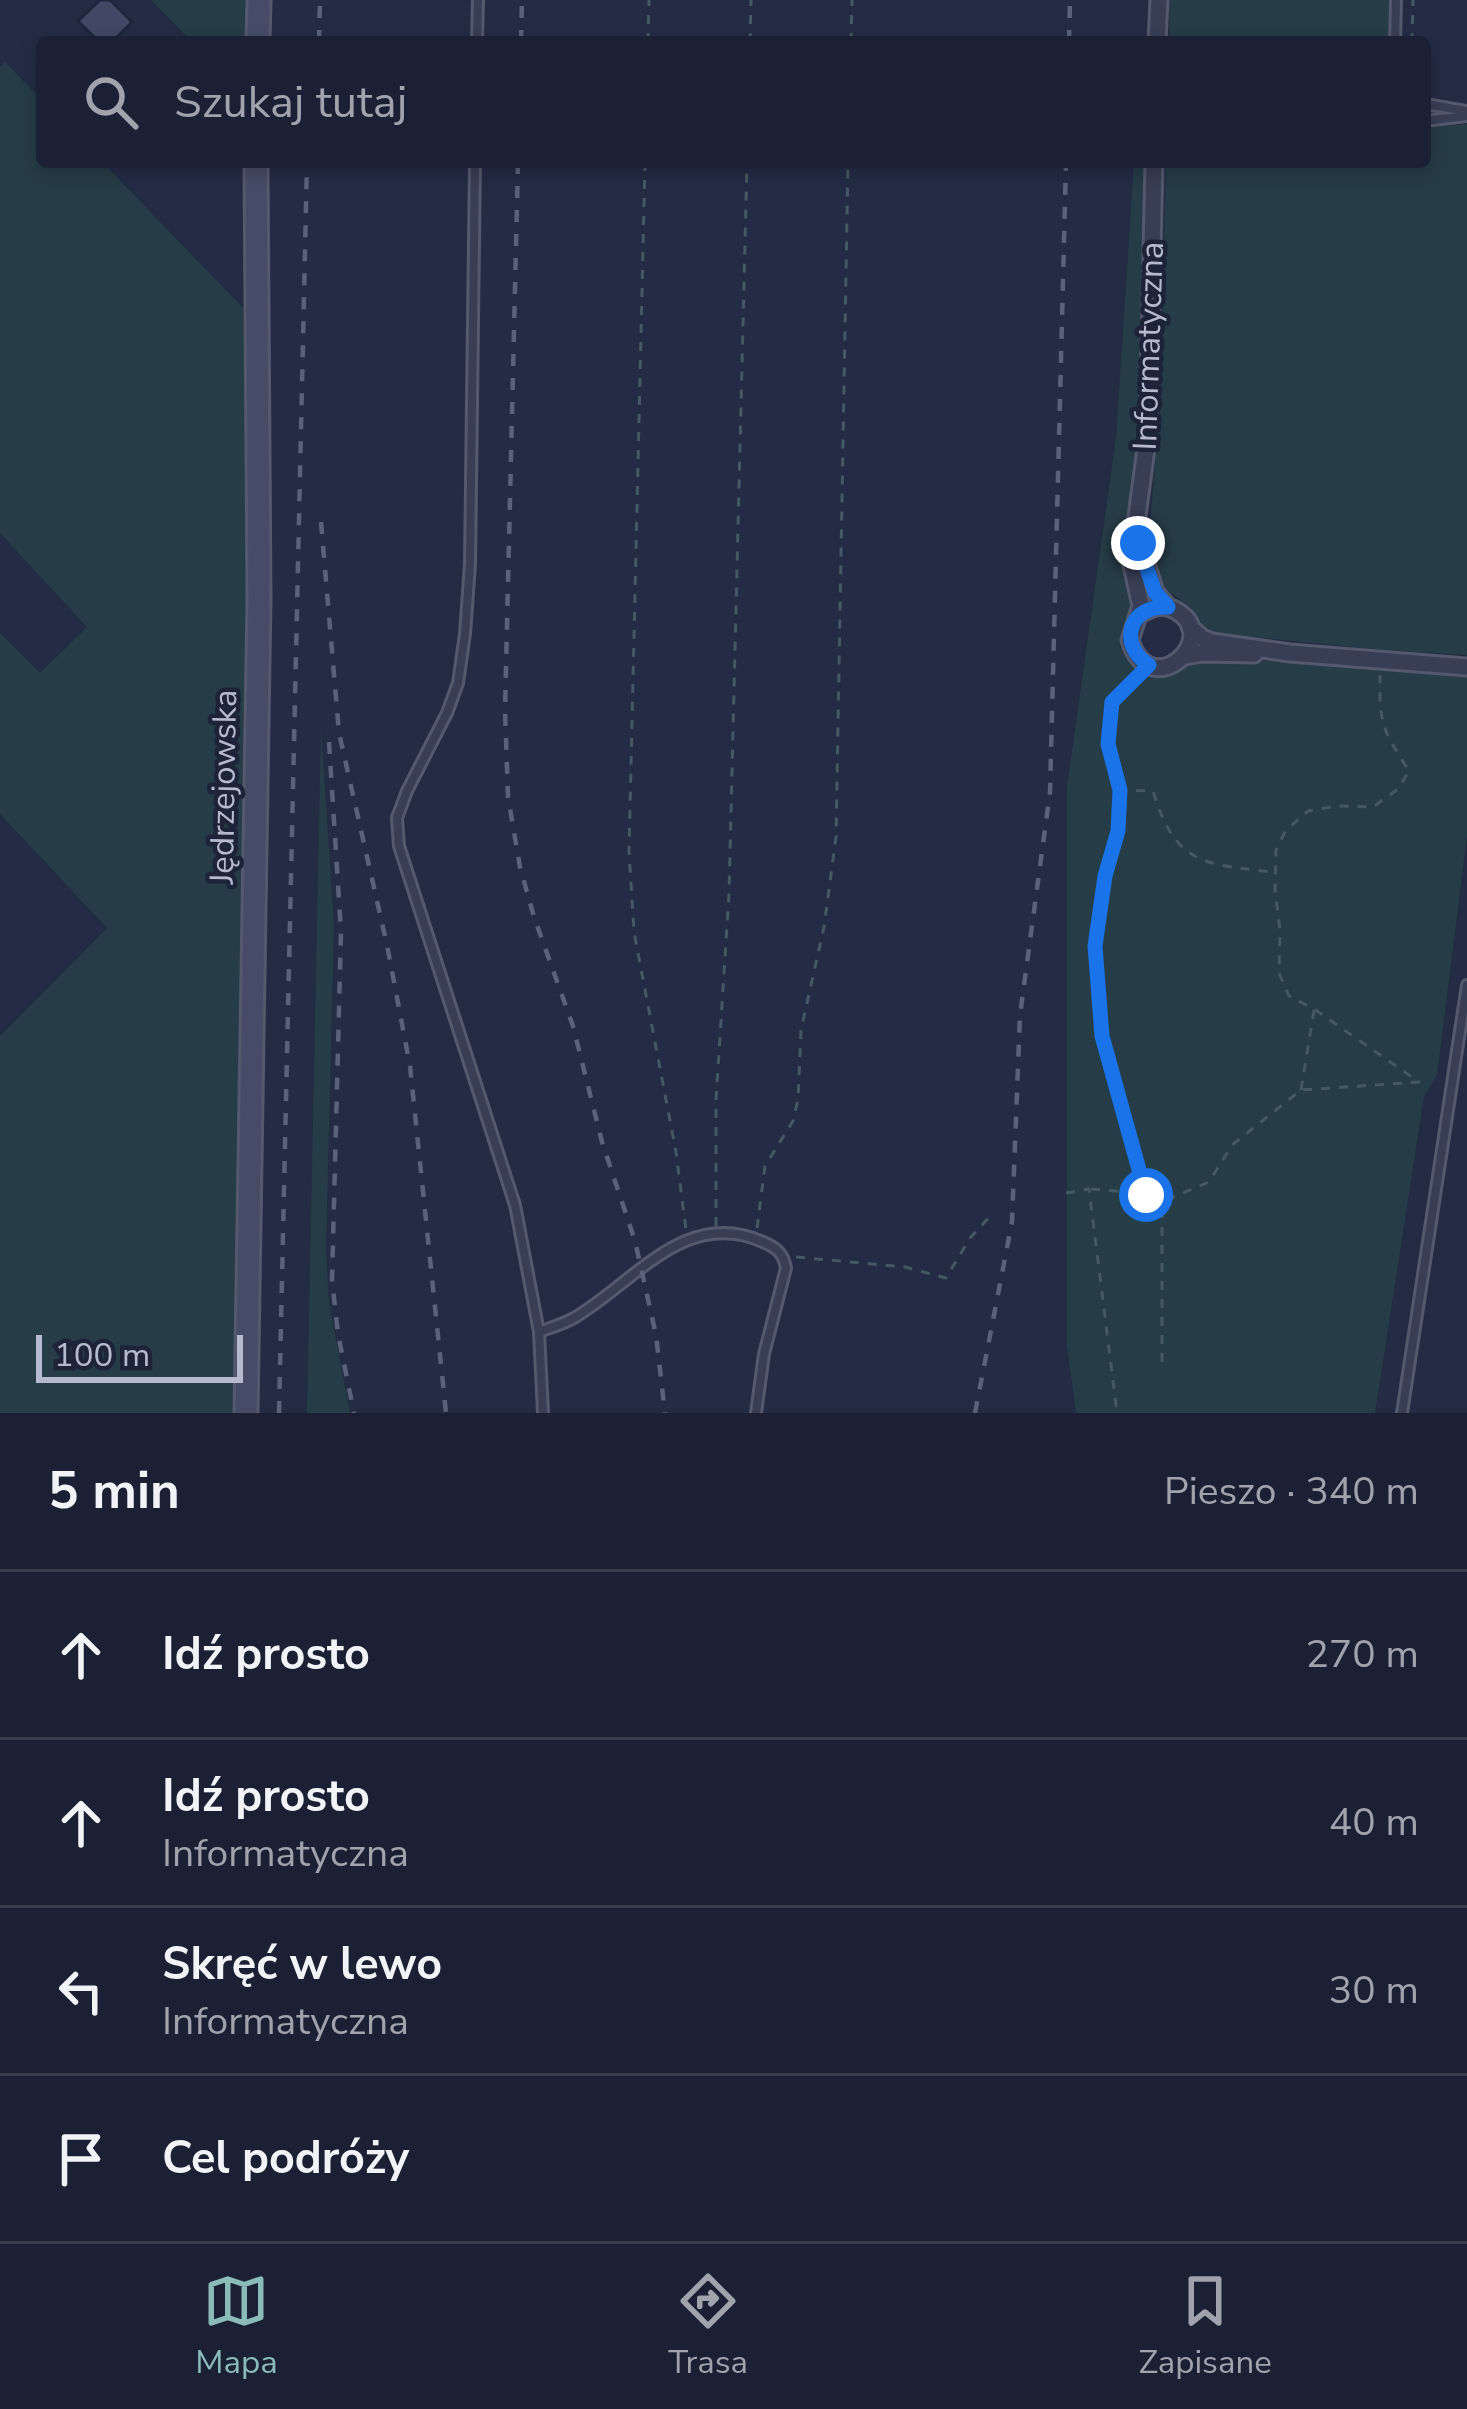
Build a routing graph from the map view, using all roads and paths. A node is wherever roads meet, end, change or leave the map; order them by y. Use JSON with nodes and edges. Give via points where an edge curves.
{"nodes":[{"id":1,"x":260,"y":0,"type":"edge"},
{"id":2,"x":478,"y":0,"type":"edge"},
{"id":3,"x":650,"y":0,"type":"edge"},
{"id":4,"x":751,"y":0,"type":"edge"},
{"id":5,"x":852,"y":0,"type":"edge"},
{"id":6,"x":1159,"y":0,"type":"edge"},
{"id":7,"x":1396,"y":0,"type":"edge"},
{"id":8,"x":1413,"y":0,"type":"edge"},
{"id":9,"x":258,"y":36,"type":"edge"},
{"id":10,"x":477,"y":36,"type":"edge"},
{"id":11,"x":648,"y":36,"type":"edge"},
{"id":12,"x":750,"y":36,"type":"edge"},
{"id":13,"x":851,"y":36,"type":"edge"},
{"id":14,"x":1157,"y":36,"type":"edge"},
{"id":15,"x":1395,"y":36,"type":"edge"},
{"id":16,"x":1412,"y":36,"type":"edge"},
{"id":17,"x":1431,"y":105,"type":"edge"},
{"id":18,"x":1467,"y":114,"type":"edge"},
{"id":19,"x":1431,"y":120,"type":"edge"},
{"id":20,"x":256,"y":168,"type":"edge"},
{"id":21,"x":475,"y":168,"type":"edge"},
{"id":22,"x":646,"y":168,"type":"edge"},
{"id":23,"x":747,"y":168,"type":"edge"},
{"id":24,"x":848,"y":168,"type":"edge"},
{"id":25,"x":1154,"y":168,"type":"edge"},
{"id":26,"x":1136,"y":529,"type":"junction"},
{"id":27,"x":1168,"y":607,"type":"junction"},
{"id":28,"x":1139,"y":615,"type":"junction"},
{"id":29,"x":1190,"y":627,"type":"junction"},
{"id":30,"x":1290,"y":653,"type":"junction"},
{"id":31,"x":1185,"y":656,"type":"junction"},
{"id":32,"x":1380,"y":662,"type":"junction"},
{"id":33,"x":1149,"y":665,"type":"junction"},
{"id":34,"x":1467,"y":667,"type":"edge"},
{"id":35,"x":1120,"y":790,"type":"junction"},
{"id":36,"x":1276,"y":872,"type":"junction"},
{"id":37,"x":1467,"y":985,"type":"edge"},
{"id":38,"x":1314,"y":1009,"type":"junction"},
{"id":39,"x":1301,"y":1090,"type":"junction"},
{"id":40,"x":1090,"y":1189,"type":"junction"},
{"id":41,"x":1066,"y":1193,"type":"dead end"},
{"id":42,"x":1146,"y":1195,"type":"junction"},
{"id":43,"x":1173,"y":1197,"type":"junction"},
{"id":44,"x":993,"y":1213,"type":"dead end"},
{"id":45,"x":716,"y":1234,"type":"junction"},
{"id":46,"x":687,"y":1238,"type":"junction"},
{"id":47,"x":754,"y":1238,"type":"junction"},
{"id":48,"x":783,"y":1255,"type":"junction"},
{"id":49,"x":539,"y":1332,"type":"junction"},
{"id":50,"x":1162,"y":1362,"type":"dead end"},
{"id":51,"x":246,"y":1413,"type":"edge"},
{"id":52,"x":543,"y":1413,"type":"edge"},
{"id":53,"x":755,"y":1413,"type":"edge"},
{"id":54,"x":1117,"y":1413,"type":"edge"},
{"id":55,"x":1402,"y":1413,"type":"edge"}],
"edges":[{"from":1,"to":9,"type":"street"},
{"from":2,"to":10,"type":"lane"},
{"from":3,"to":11,"type":"path"},
{"from":4,"to":12,"type":"path"},
{"from":5,"to":13,"type":"path"},
{"from":6,"to":14,"type":"street"},
{"from":7,"to":15,"type":"lane"},
{"from":8,"to":16,"type":"path"},
{"from":17,"to":18,"type":"lane"},
{"from":18,"to":19,"type":"lane"},
{"from":20,"to":51,"type":"street","name":"Jędrzejowska","via":[[259,598]]},
{"from":21,"to":49,"type":"lane","via":[[465,634],[453,698],[397,818],[399,846],[515,1205]]},
{"from":22,"to":46,"type":"path","via":[[629,852],[634,932]]},
{"from":23,"to":45,"type":"path"},
{"from":24,"to":47,"type":"path","via":[[836,837],[801,1030],[798,1100],[765,1166]]},
{"from":25,"to":26,"type":"street","name":"Informatyczna","via":[[1148,434]]},
{"from":26,"to":27,"type":"street","name":"Informatyczna","via":[[1155,592]]},
{"from":26,"to":28,"type":"street","name":"Informatyczna","via":[[1131,561]]},
{"from":27,"to":28,"type":"street"},
{"from":27,"to":29,"type":"street","name":"Informatyczna"},
{"from":28,"to":33,"type":"street","name":"Informatyczna","via":[[1130,640]]},
{"from":29,"to":30,"type":"street","name":"Informatyczna","via":[[1212,642]]},
{"from":29,"to":31,"type":"street"},
{"from":30,"to":31,"type":"street","name":"Informatyczna"},
{"from":30,"to":32,"type":"street","name":"Informatyczna"},
{"from":31,"to":33,"type":"street","name":"Informatyczna","via":[[1167,667]]},
{"from":32,"to":34,"type":"street","name":"Informatyczna"},
{"from":32,"to":36,"type":"path","via":[[1383,728],[1409,771],[1373,807],[1308,811],[1286,830]]},
{"from":33,"to":35,"type":"path","via":[[1112,702],[1108,744]]},
{"from":35,"to":36,"type":"path","via":[[1153,791],[1163,826],[1189,856]]},
{"from":35,"to":42,"type":"path","via":[[1095,946],[1102,1036]]},
{"from":36,"to":38,"type":"path","via":[[1279,973],[1289,996]]},
{"from":37,"to":55,"type":"lane"},
{"from":38,"to":39,"type":"path"},
{"from":38,"to":39,"type":"path","via":[[1419,1082]]},
{"from":39,"to":43,"type":"path","via":[[1232,1145],[1209,1182]]},
{"from":40,"to":41,"type":"path"},
{"from":40,"to":42,"type":"path"},
{"from":40,"to":54,"type":"path"},
{"from":42,"to":43,"type":"path"},
{"from":43,"to":50,"type":"path","via":[[1162,1210]]},
{"from":44,"to":48,"type":"path","via":[[946,1277]]},
{"from":45,"to":46,"type":"lane"},
{"from":45,"to":47,"type":"lane"},
{"from":46,"to":49,"type":"lane","via":[[572,1319]]},
{"from":47,"to":48,"type":"lane"},
{"from":48,"to":53,"type":"lane"},
{"from":49,"to":52,"type":"lane"}]}
